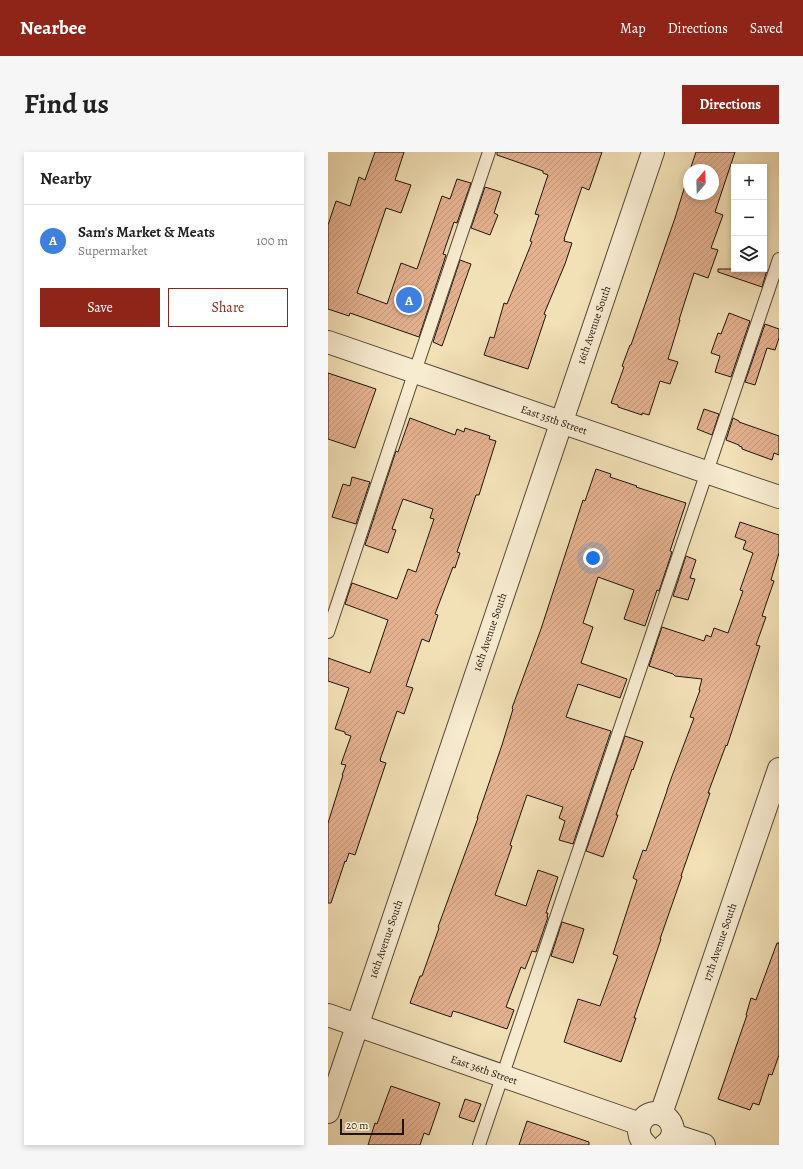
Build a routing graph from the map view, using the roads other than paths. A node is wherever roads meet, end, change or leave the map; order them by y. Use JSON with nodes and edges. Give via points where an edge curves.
{"nodes":[{"id":1,"x":489,"y":152,"type":"edge"},
{"id":2,"x":653,"y":152,"type":"edge"},
{"id":3,"x":779,"y":259,"type":"edge"},
{"id":4,"x":328,"y":342,"type":"edge"},
{"id":5,"x":415,"y":372,"type":"junction"},
{"id":6,"x":561,"y":422,"type":"junction"},
{"id":7,"x":707,"y":472,"type":"junction"},
{"id":8,"x":779,"y":497,"type":"edge"},
{"id":9,"x":328,"y":632,"type":"edge"},
{"id":10,"x":779,"y":769,"type":"edge"},
{"id":11,"x":328,"y":1015,"type":"edge"},
{"id":12,"x":357,"y":1025,"type":"junction"},
{"id":13,"x":502,"y":1076,"type":"junction"},
{"id":14,"x":328,"y":1112,"type":"edge"},
{"id":15,"x":661,"y":1114,"type":"junction"},
{"id":16,"x":640,"y":1124,"type":"junction"},
{"id":17,"x":669,"y":1140,"type":"edge"},
{"id":18,"x":479,"y":1145,"type":"edge"},
{"id":19,"x":646,"y":1145,"type":"edge"},
{"id":20,"x":704,"y":1145,"type":"edge"}],
"edges":[{"from":1,"to":5,"type":"lane"},
{"from":2,"to":6,"type":"street","name":"16th Avenue South"},
{"from":3,"to":7,"type":"lane"},
{"from":4,"to":5,"type":"street","name":"East 35th Street"},
{"from":5,"to":6,"type":"street","name":"East 35th Street"},
{"from":5,"to":9,"type":"lane"},
{"from":6,"to":7,"type":"street","name":"East 35th Street"},
{"from":6,"to":12,"type":"street","name":"16th Avenue South"},
{"from":7,"to":8,"type":"street","name":"East 35th Street"},
{"from":7,"to":13,"type":"lane"},
{"from":10,"to":15,"type":"street","name":"17th Avenue South"},
{"from":11,"to":12,"type":"street","name":"East 36th Street"},
{"from":12,"to":13,"type":"street","name":"East 36th Street"},
{"from":12,"to":14,"type":"street","name":"16th Avenue South"},
{"from":13,"to":16,"type":"street","name":"East 36th Street"},
{"from":13,"to":18,"type":"lane"},
{"from":15,"to":16,"type":"street","via":[[645,1117]]},
{"from":15,"to":17,"type":"street","via":[[673,1126]]},
{"from":16,"to":19,"type":"street","via":[[639,1136]]},
{"from":17,"to":20,"type":"street"}]}
